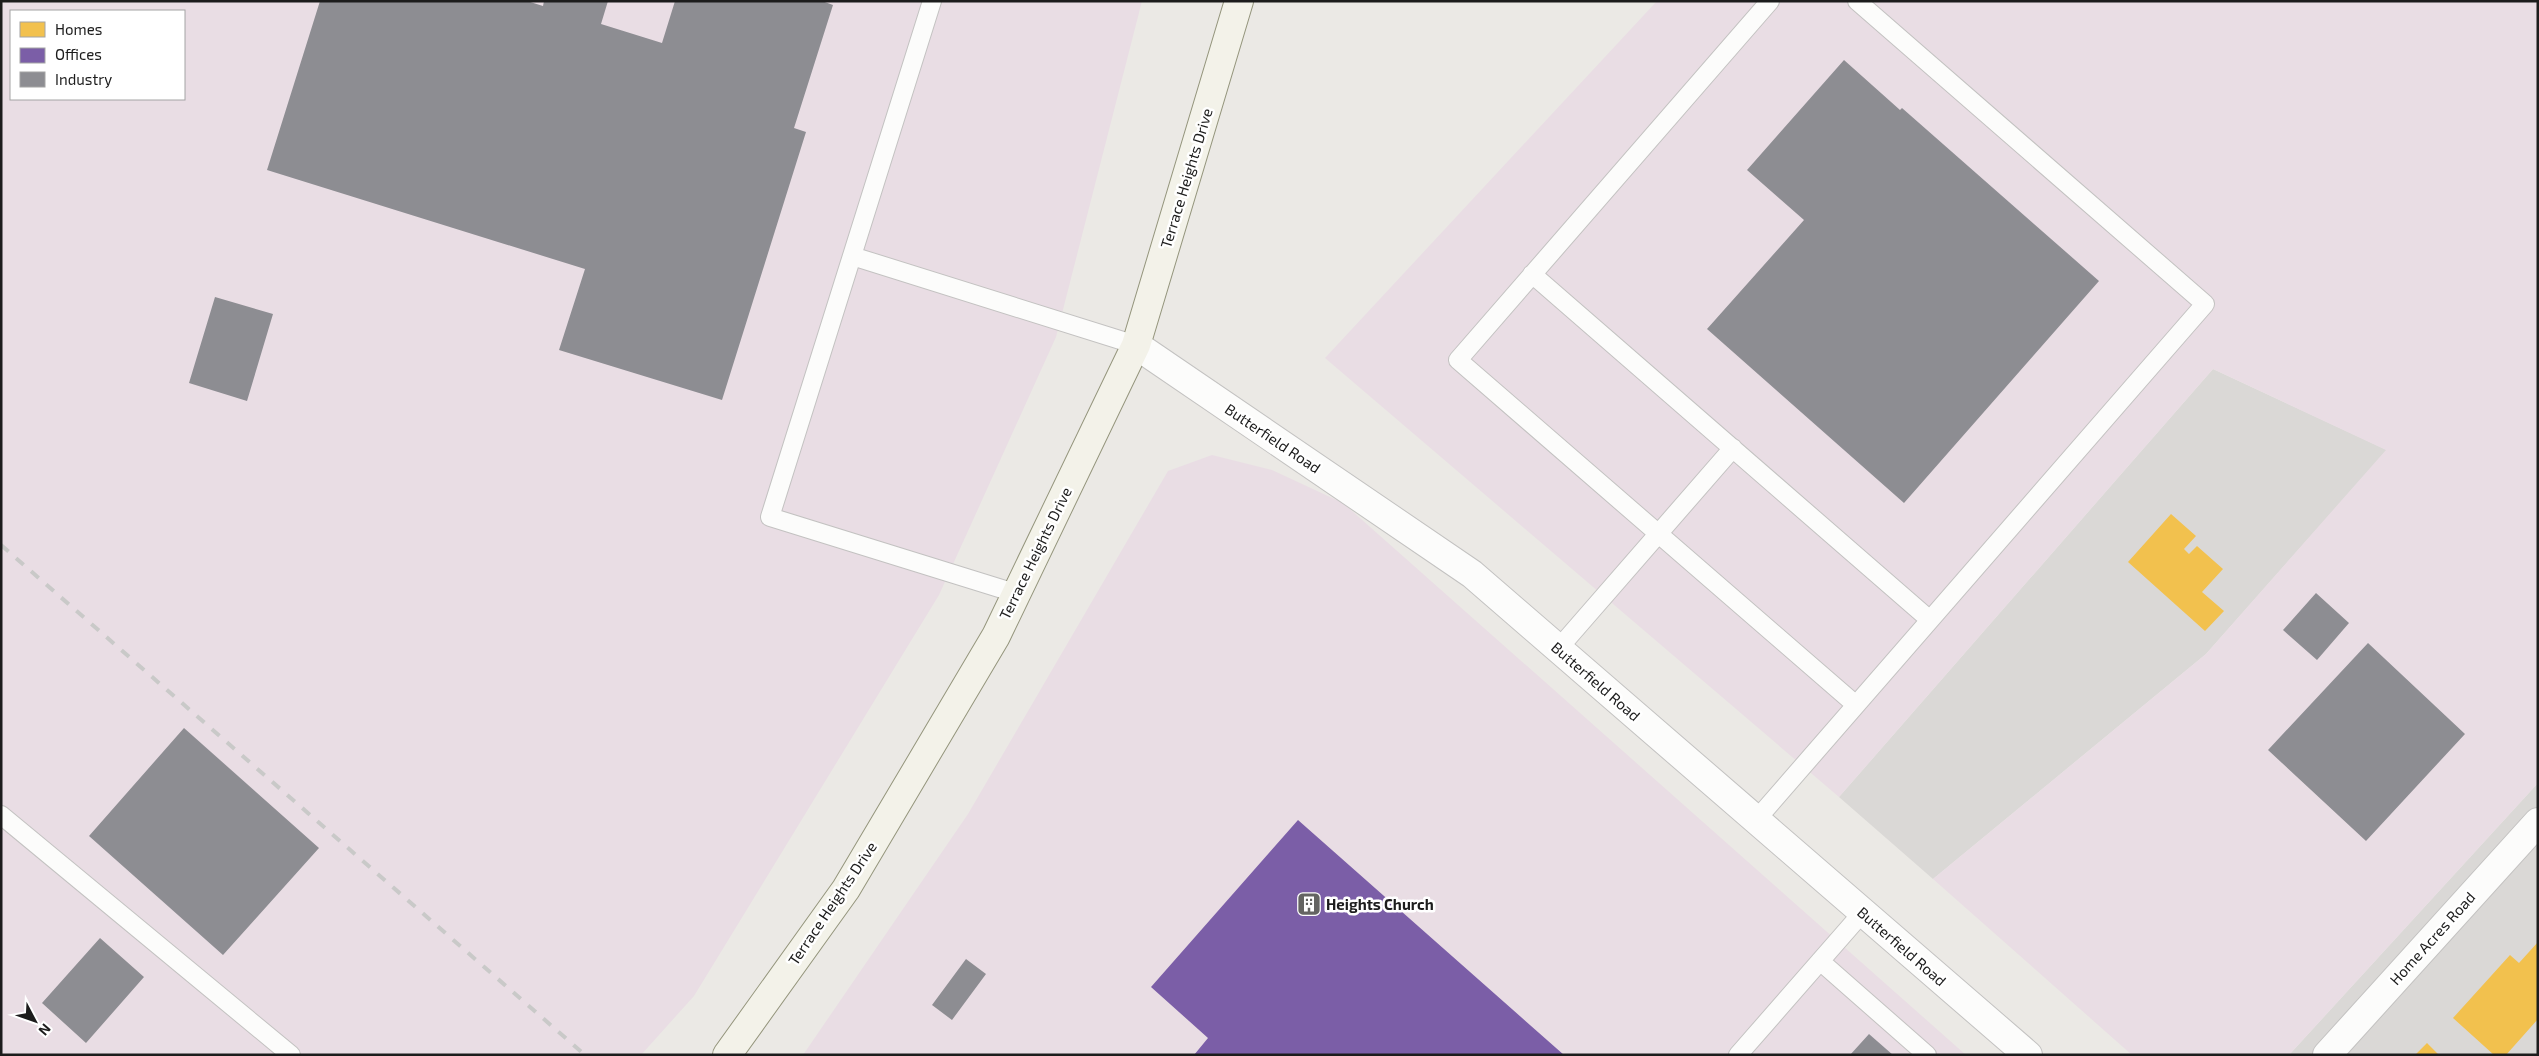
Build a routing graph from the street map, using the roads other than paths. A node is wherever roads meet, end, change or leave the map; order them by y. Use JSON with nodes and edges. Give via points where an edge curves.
{"nodes":[{"id":1,"x":932,"y":1,"type":"edge"},
{"id":2,"x":1239,"y":1,"type":"edge"},
{"id":3,"x":1770,"y":1,"type":"edge"},
{"id":4,"x":1857,"y":1,"type":"edge"},
{"id":5,"x":852,"y":256,"type":"junction"},
{"id":6,"x":1532,"y":274,"type":"junction"},
{"id":7,"x":1136,"y":345,"type":"junction"},
{"id":8,"x":1733,"y":448,"type":"junction"},
{"id":9,"x":1659,"y":533,"type":"junction"},
{"id":10,"x":1014,"y":593,"type":"junction"},
{"id":11,"x":1930,"y":620,"type":"junction"},
{"id":12,"x":1558,"y":648,"type":"junction"},
{"id":13,"x":1856,"y":705,"type":"junction"},
{"id":14,"x":1,"y":815,"type":"edge"},
{"id":15,"x":1756,"y":820,"type":"junction"},
{"id":16,"x":2538,"y":822,"type":"edge"},
{"id":17,"x":1863,"y":912,"type":"junction"},
{"id":18,"x":1820,"y":961,"type":"junction"},
{"id":19,"x":291,"y":1055,"type":"edge"},
{"id":20,"x":727,"y":1055,"type":"edge"},
{"id":21,"x":1738,"y":1055,"type":"edge"},
{"id":22,"x":1927,"y":1055,"type":"edge"},
{"id":23,"x":2028,"y":1055,"type":"edge"},
{"id":24,"x":2327,"y":1055,"type":"edge"}],
"edges":[{"from":1,"to":5,"type":"lane"},
{"from":2,"to":7,"type":"main road","name":"Terrace Heights Drive"},
{"from":3,"to":6,"type":"lane"},
{"from":4,"to":11,"type":"lane","via":[[2205,304]]},
{"from":5,"to":7,"type":"lane"},
{"from":5,"to":10,"type":"lane","via":[[770,517]]},
{"from":6,"to":8,"type":"lane"},
{"from":6,"to":9,"type":"lane","via":[[1458,360]]},
{"from":7,"to":10,"type":"main road","name":"Terrace Heights Drive"},
{"from":7,"to":12,"type":"street","name":"Butterfield Road","via":[[1472,574]]},
{"from":8,"to":9,"type":"lane"},
{"from":8,"to":11,"type":"lane"},
{"from":9,"to":12,"type":"lane"},
{"from":9,"to":13,"type":"lane"},
{"from":10,"to":20,"type":"main road","name":"Terrace Heights Drive","via":[[996,636],[846,889]]},
{"from":11,"to":13,"type":"lane"},
{"from":12,"to":15,"type":"street","name":"Butterfield Road"},
{"from":13,"to":15,"type":"lane"},
{"from":14,"to":19,"type":"lane"},
{"from":15,"to":17,"type":"street","name":"Butterfield Road"},
{"from":16,"to":24,"type":"street","name":"Home Acres Road"},
{"from":17,"to":18,"type":"lane"},
{"from":17,"to":23,"type":"street","name":"Butterfield Road"},
{"from":18,"to":21,"type":"lane"},
{"from":18,"to":22,"type":"lane"}]}
